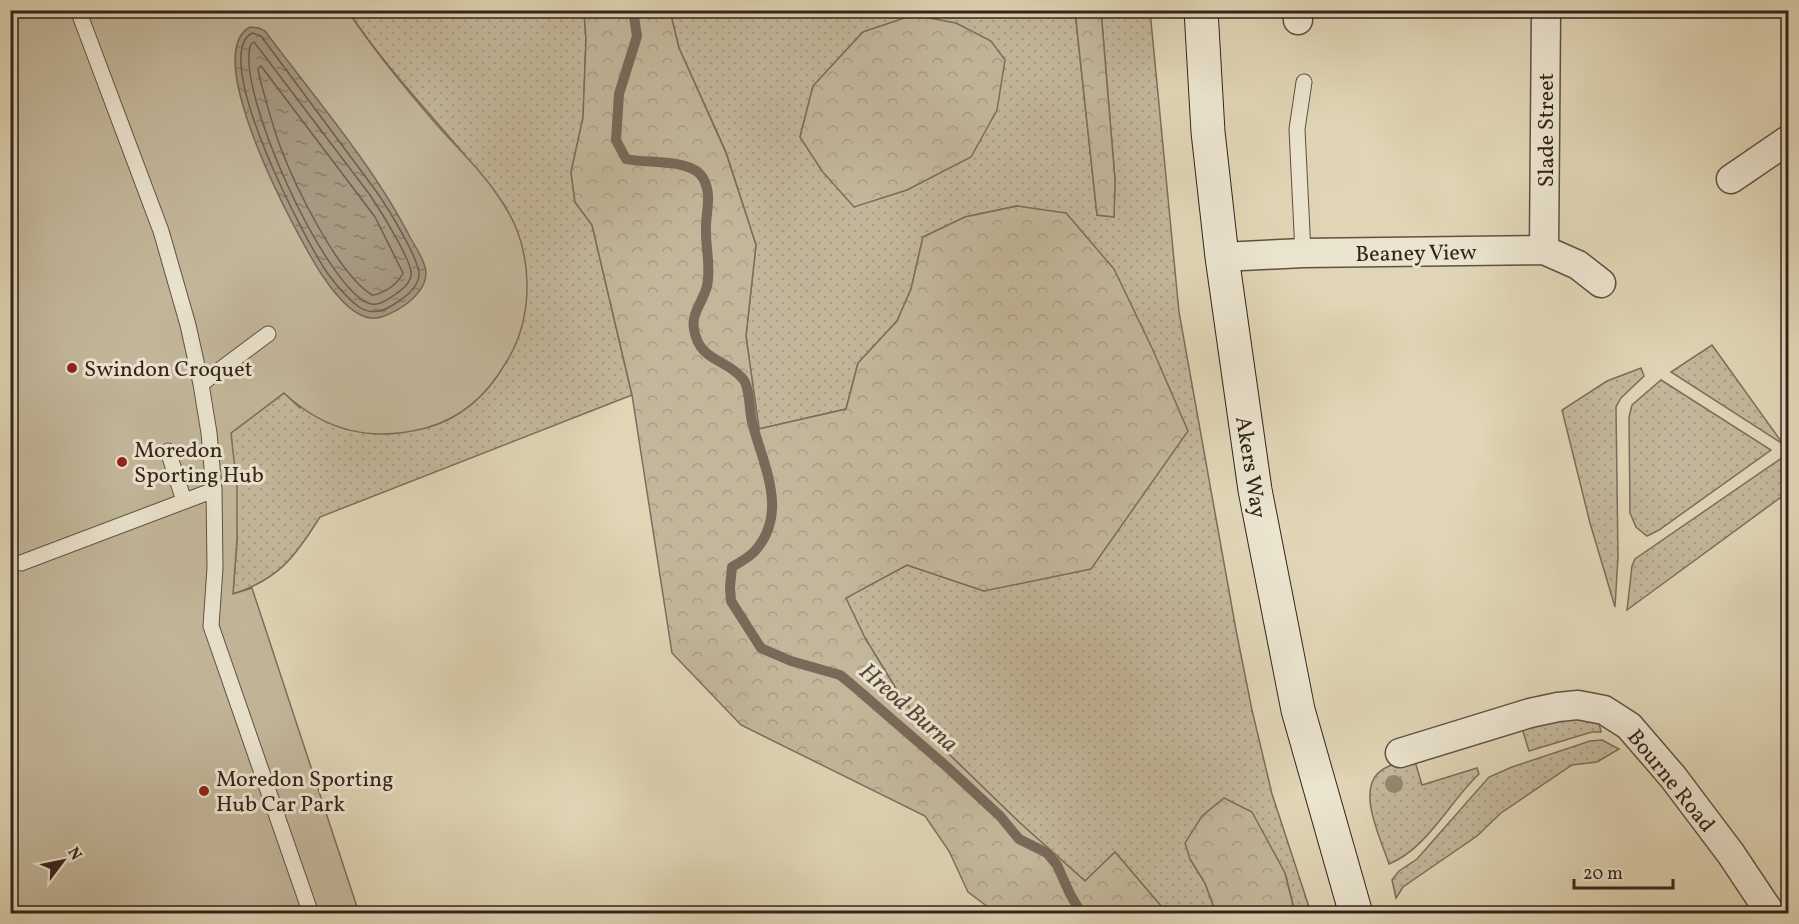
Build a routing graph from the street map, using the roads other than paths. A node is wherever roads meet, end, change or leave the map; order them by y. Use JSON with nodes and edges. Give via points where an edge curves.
{"nodes":[{"id":1,"x":78,"y":10,"type":"edge"},
{"id":2,"x":1201,"y":10,"type":"edge"},
{"id":3,"x":1546,"y":10,"type":"edge"},
{"id":4,"x":1304,"y":82,"type":"dead end"},
{"id":5,"x":1788,"y":140,"type":"edge"},
{"id":6,"x":1731,"y":179,"type":"dead end"},
{"id":7,"x":1544,"y":250,"type":"junction"},
{"id":8,"x":1303,"y":253,"type":"junction"},
{"id":9,"x":1222,"y":257,"type":"junction"},
{"id":10,"x":1601,"y":283,"type":"dead end"},
{"id":11,"x":268,"y":334,"type":"dead end"},
{"id":12,"x":201,"y":384,"type":"junction"},
{"id":13,"x":168,"y":452,"type":"dead end"},
{"id":14,"x":214,"y":490,"type":"junction"},
{"id":15,"x":184,"y":501,"type":"junction"},
{"id":16,"x":21,"y":563,"type":"dead end"},
{"id":17,"x":1400,"y":753,"type":"dead end"},
{"id":18,"x":311,"y":914,"type":"edge"},
{"id":19,"x":1356,"y":914,"type":"edge"},
{"id":20,"x":1771,"y":914,"type":"edge"}],
"edges":[{"from":1,"to":12,"type":"lane","via":[[160,231]]},
{"from":2,"to":9,"type":"main road","name":"Akers Way","via":[[1208,132]]},
{"from":3,"to":7,"type":"street","name":"Slade Street"},
{"from":4,"to":8,"type":"lane","via":[[1297,129]]},
{"from":5,"to":6,"type":"street"},
{"from":7,"to":8,"type":"street","name":"Beaney View"},
{"from":7,"to":10,"type":"street","name":"Beaney View","via":[[1578,265]]},
{"from":8,"to":9,"type":"street","name":"Beaney View"},
{"from":9,"to":19,"type":"main road","name":"Akers Way","via":[[1255,490],[1283,639],[1298,710]]},
{"from":11,"to":12,"type":"lane"},
{"from":12,"to":14,"type":"lane"},
{"from":13,"to":15,"type":"lane"},
{"from":14,"to":15,"type":"lane"},
{"from":14,"to":18,"type":"lane","via":[[211,626]]},
{"from":15,"to":16,"type":"lane"},
{"from":17,"to":20,"type":"street","name":"Bourne Road","via":[[1558,707],[1578,705],[1604,710],[1629,726],[1673,777]]}]}
